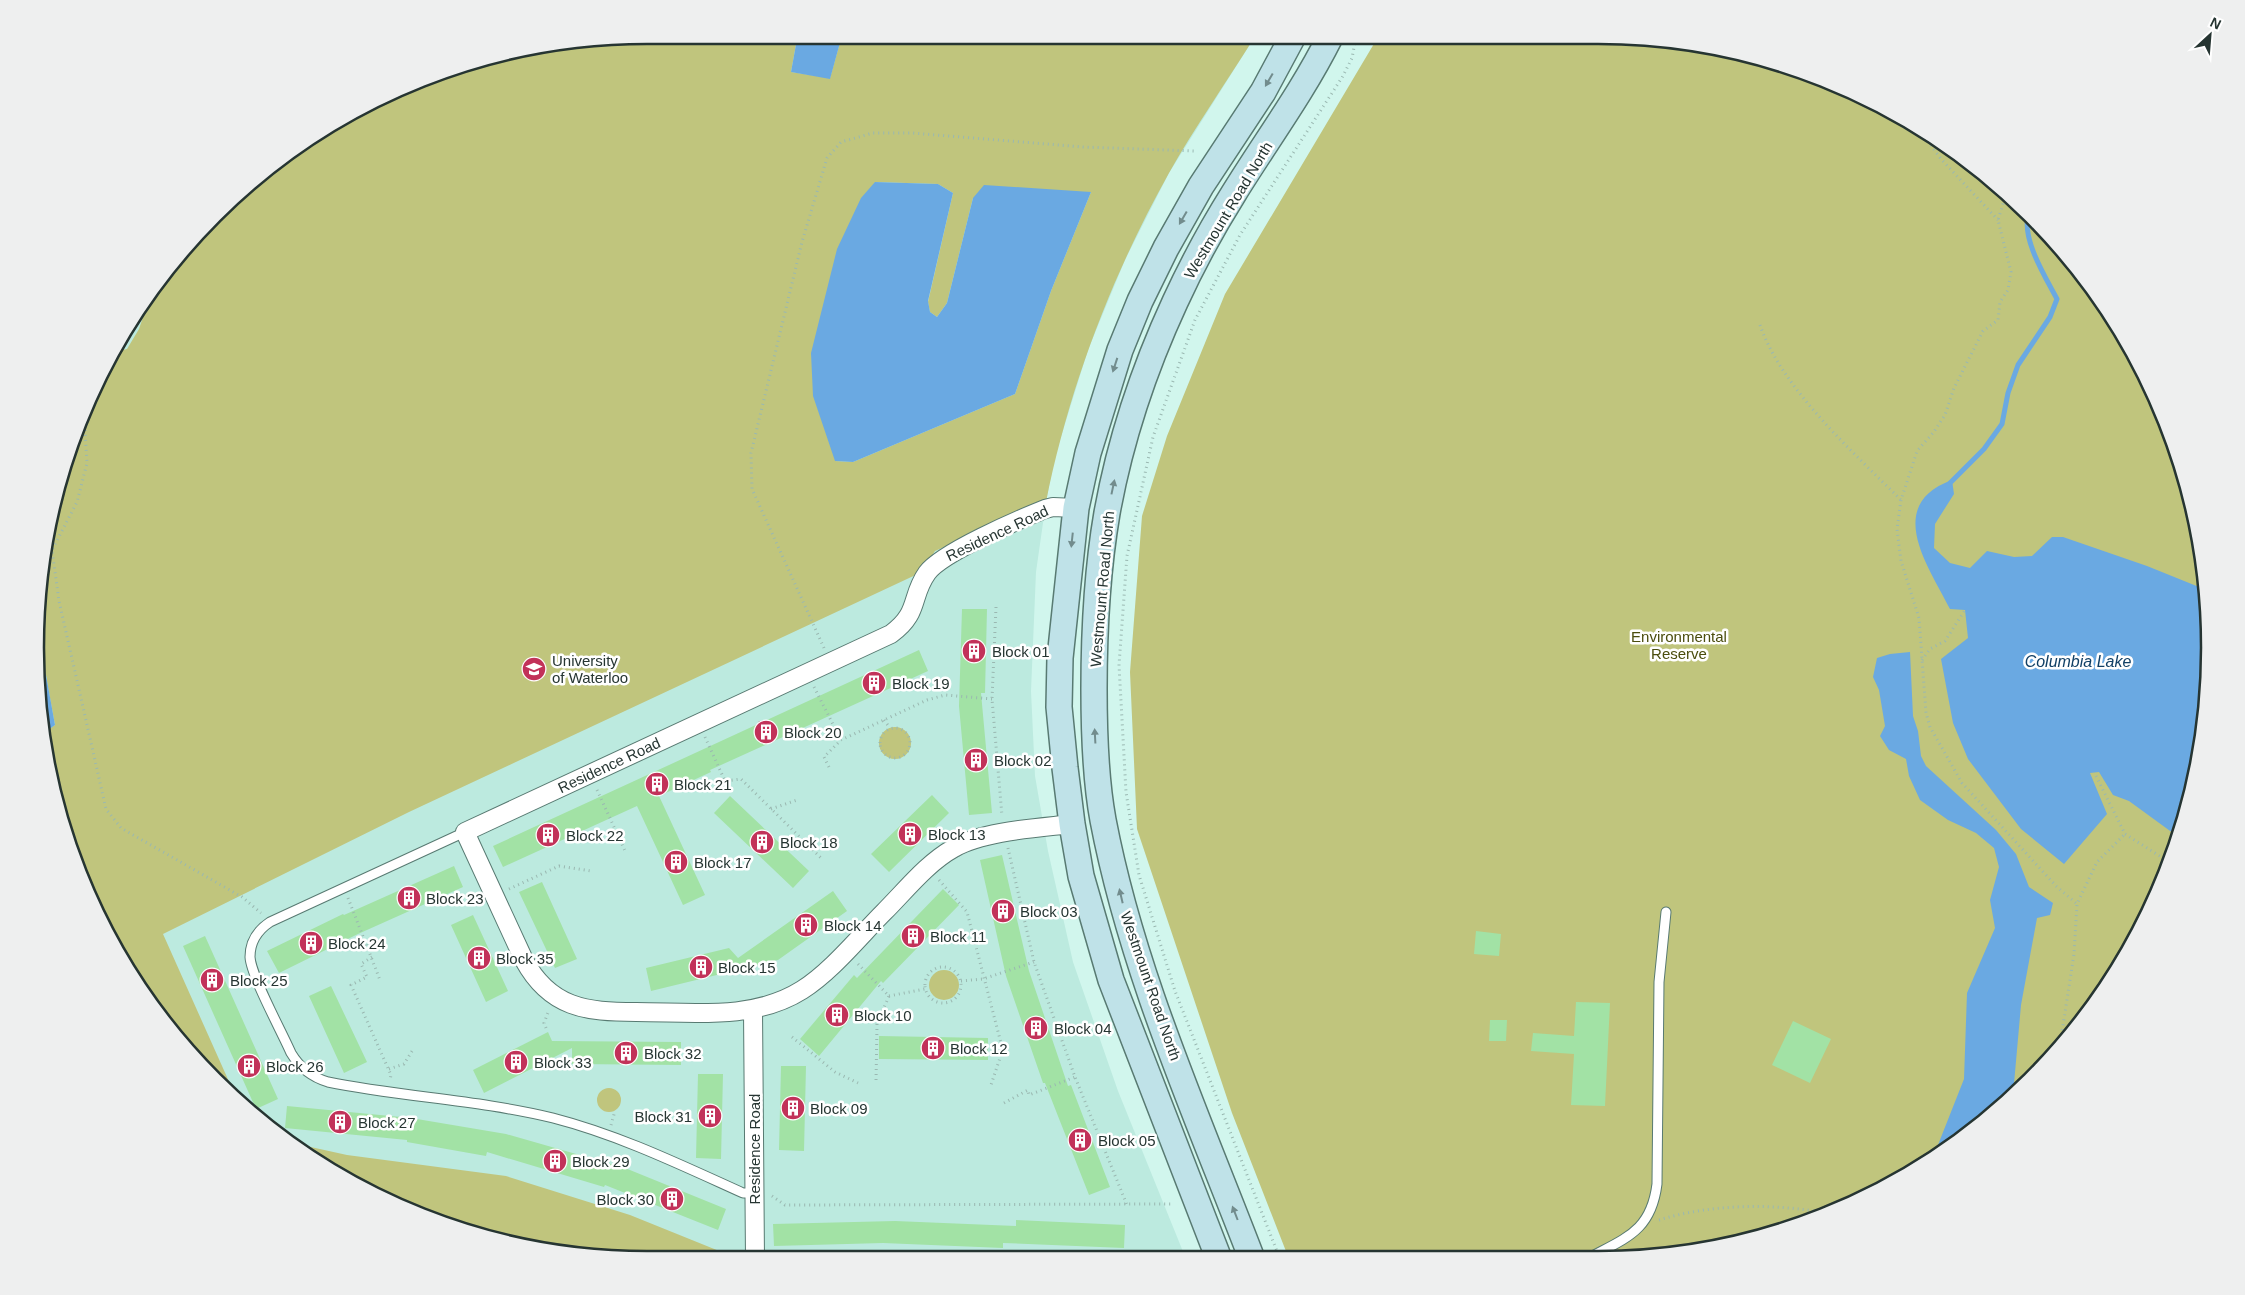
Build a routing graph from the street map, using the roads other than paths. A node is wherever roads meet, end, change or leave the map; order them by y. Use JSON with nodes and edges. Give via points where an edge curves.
{"nodes":[{"id":1,"x":1289,"y":44,"type":"edge"},
{"id":2,"x":1327,"y":44,"type":"edge"},
{"id":3,"x":1076,"y":508,"type":"junction"},
{"id":4,"x":1072,"y":824,"type":"junction"},
{"id":5,"x":464,"y":832,"type":"junction"},
{"id":6,"x":1666,"y":912,"type":"dead end"},
{"id":7,"x":753,"y":1010,"type":"junction"},
{"id":8,"x":755,"y":1188,"type":"junction"},
{"id":9,"x":755,"y":1251,"type":"edge"},
{"id":10,"x":1216,"y":1251,"type":"edge"},
{"id":11,"x":1249,"y":1251,"type":"edge"},
{"id":12,"x":1602,"y":1251,"type":"edge"}],
"edges":[{"from":1,"to":3,"type":"main road","one_way":true,"via":[[1183,217],[1140,301],[1106,392]]},
{"from":11,"to":2,"type":"main road","name":"Westmount Road North","one_way":true,"via":[[1157,1012],[1126,918],[1103,818],[1094,735],[1094,638],[1111,495],[1137,398],[1160,336],[1212,230],[1310,78]]},
{"from":3,"to":4,"type":"main road","one_way":true,"via":[[1060,658],[1059,707]]},
{"from":3,"to":5,"type":"street","name":"Residence Road","via":[[1053,507],[1039,512],[944,557],[925,576],[912,612],[897,629]]},
{"from":4,"to":7,"type":"street","via":[[982,837],[955,847],[929,866],[817,979],[779,1002]]},
{"from":4,"to":10,"type":"main road","via":[[1082,876],[1111,980]]},
{"from":5,"to":7,"type":"street","via":[[530,971],[551,994],[578,1008],[597,1012]]},
{"from":5,"to":8,"type":"lane","via":[[270,922],[254,938],[251,961],[295,1059],[304,1070],[321,1080],[523,1112],[570,1123],[631,1144],[744,1193]]},
{"from":6,"to":12,"type":"lane","via":[[1659,982],[1655,1199],[1642,1226]]},
{"from":7,"to":8,"type":"street","name":"Residence Road"},
{"from":8,"to":9,"type":"street","name":"Residence Road"}]}
